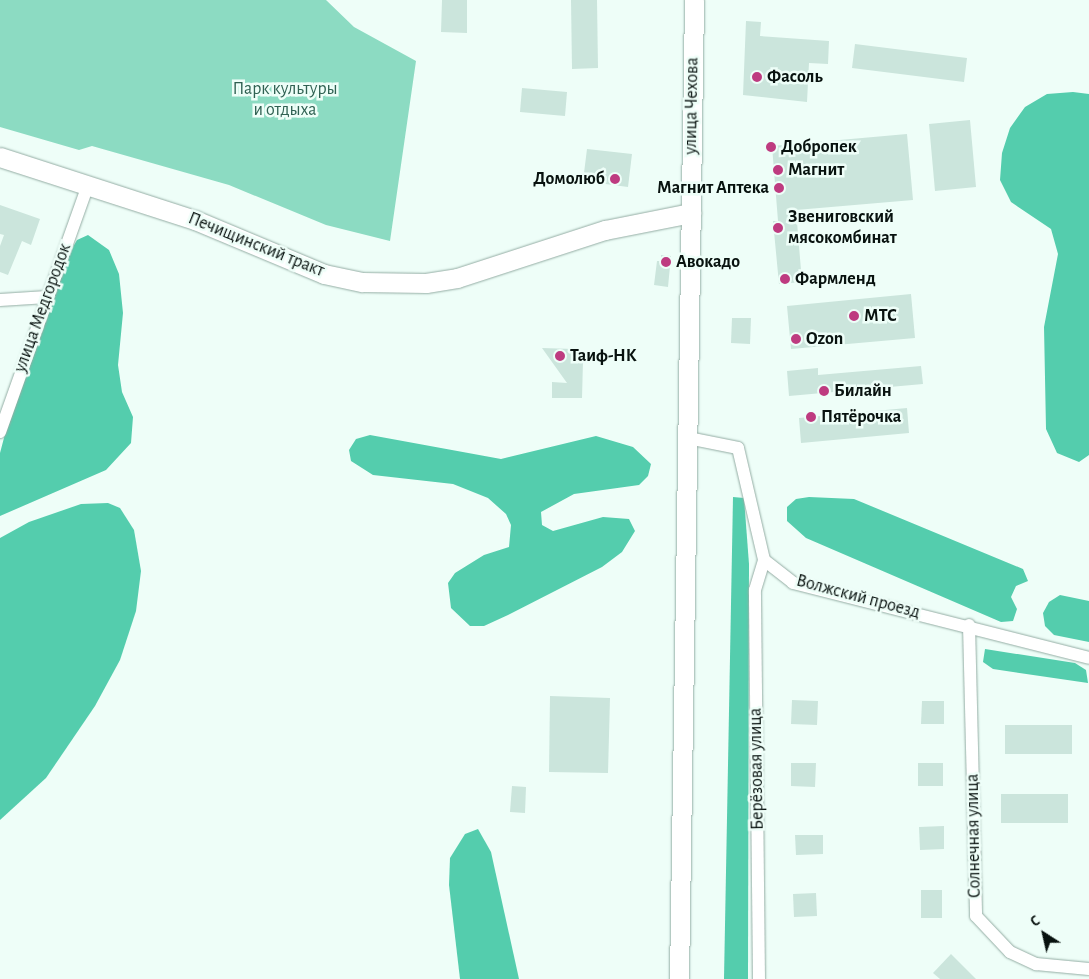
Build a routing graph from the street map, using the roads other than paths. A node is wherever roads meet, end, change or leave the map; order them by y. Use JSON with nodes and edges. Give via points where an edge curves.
{"nodes":[{"id":1,"x":694,"y":0,"type":"edge"},
{"id":2,"x":0,"y":157,"type":"edge"},
{"id":3,"x":88,"y":185,"type":"junction"},
{"id":4,"x":691,"y":213,"type":"junction"},
{"id":5,"x":47,"y":296,"type":"junction"},
{"id":6,"x":0,"y":300,"type":"edge"},
{"id":7,"x":0,"y":432,"type":"edge"},
{"id":8,"x":688,"y":438,"type":"junction"},
{"id":9,"x":764,"y":560,"type":"junction"},
{"id":10,"x":969,"y":625,"type":"junction"},
{"id":11,"x":1089,"y":658,"type":"edge"},
{"id":12,"x":1089,"y":969,"type":"edge"},
{"id":13,"x":679,"y":979,"type":"edge"},
{"id":14,"x":759,"y":979,"type":"edge"}],
"edges":[{"from":1,"to":4,"type":"street","name":"улица Чехова"},
{"from":2,"to":3,"type":"street","name":"Печищинский тракт"},
{"from":3,"to":4,"type":"street","name":"Печищинский тракт","via":[[195,220],[324,274],[362,282],[457,278],[605,230]]},
{"from":3,"to":5,"type":"street","name":"улица Медгородок"},
{"from":4,"to":8,"type":"street","name":"улица Чехова"},
{"from":5,"to":6,"type":"street"},
{"from":5,"to":7,"type":"street","name":"улица Медгородок"},
{"from":8,"to":9,"type":"street","via":[[738,448]]},
{"from":8,"to":13,"type":"street","name":"улица Чехова"},
{"from":9,"to":10,"type":"street","name":"Волжский проезд","via":[[793,583]]},
{"from":9,"to":14,"type":"street","name":"Берёзовая улица","via":[[755,590]]},
{"from":10,"to":11,"type":"street","name":"Волжский проезд"},
{"from":10,"to":12,"type":"street","name":"Солнечная улица","via":[[976,916],[1010,952],[1036,964]]}]}
